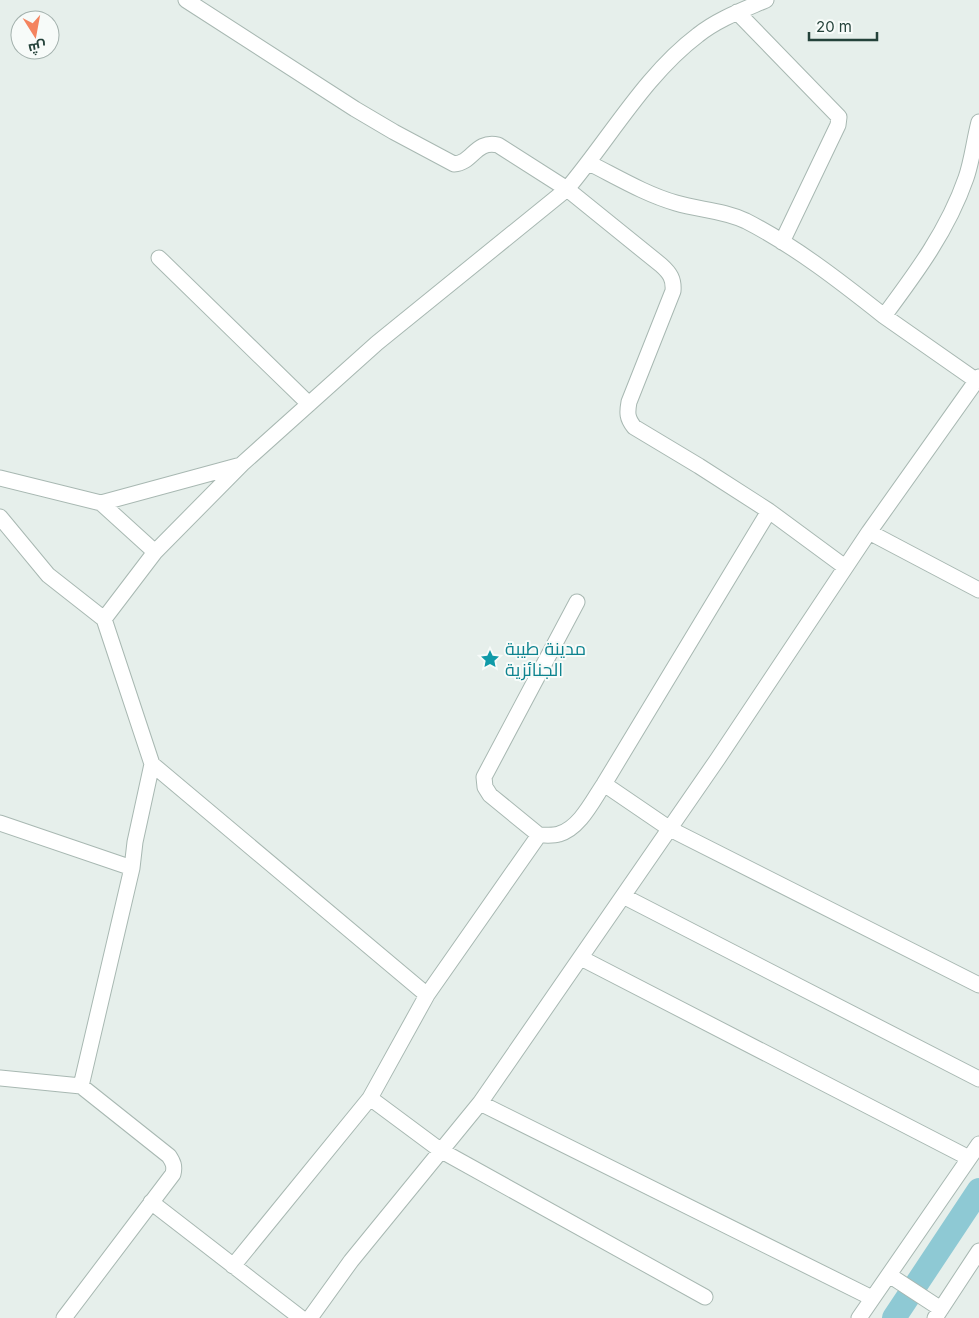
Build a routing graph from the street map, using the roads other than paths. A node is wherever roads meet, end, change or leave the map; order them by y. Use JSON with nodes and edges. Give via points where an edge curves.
{"nodes":[{"id":1,"x":186,"y":0,"type":"edge"},
{"id":2,"x":766,"y":0,"type":"edge"},
{"id":3,"x":737,"y":12,"type":"junction"},
{"id":4,"x":979,"y":122,"type":"edge"},
{"id":5,"x":589,"y":163,"type":"junction"},
{"id":6,"x":568,"y":189,"type":"junction"},
{"id":7,"x":782,"y":242,"type":"junction"},
{"id":8,"x":159,"y":258,"type":"dead end"},
{"id":9,"x":884,"y":316,"type":"junction"},
{"id":10,"x":978,"y":379,"type":"edge"},
{"id":11,"x":309,"y":404,"type":"junction"},
{"id":12,"x":242,"y":464,"type":"junction"},
{"id":13,"x":0,"y":478,"type":"edge"},
{"id":14,"x":102,"y":503,"type":"junction"},
{"id":15,"x":768,"y":511,"type":"junction"},
{"id":16,"x":0,"y":517,"type":"edge"},
{"id":17,"x":869,"y":532,"type":"junction"},
{"id":18,"x":155,"y":552,"type":"junction"},
{"id":19,"x":845,"y":567,"type":"junction"},
{"id":20,"x":979,"y":590,"type":"edge"},
{"id":21,"x":577,"y":602,"type":"dead end"},
{"id":22,"x":104,"y":619,"type":"junction"},
{"id":23,"x":152,"y":764,"type":"junction"},
{"id":24,"x":604,"y":784,"type":"junction"},
{"id":25,"x":0,"y":823,"type":"edge"},
{"id":26,"x":670,"y":829,"type":"junction"},
{"id":27,"x":539,"y":835,"type":"junction"},
{"id":28,"x":132,"y":868,"type":"junction"},
{"id":29,"x":623,"y":896,"type":"junction"},
{"id":30,"x":581,"y":958,"type":"junction"},
{"id":31,"x":979,"y":985,"type":"edge"},
{"id":32,"x":427,"y":995,"type":"junction"},
{"id":33,"x":0,"y":1078,"type":"edge"},
{"id":34,"x":979,"y":1079,"type":"edge"},
{"id":35,"x":81,"y":1086,"type":"junction"},
{"id":36,"x":370,"y":1098,"type":"junction"},
{"id":37,"x":480,"y":1103,"type":"junction"},
{"id":38,"x":979,"y":1144,"type":"edge"},
{"id":39,"x":440,"y":1150,"type":"junction"},
{"id":40,"x":969,"y":1158,"type":"junction"},
{"id":41,"x":152,"y":1202,"type":"junction"},
{"id":42,"x":979,"y":1251,"type":"edge"},
{"id":43,"x":234,"y":1266,"type":"junction"},
{"id":44,"x":889,"y":1275,"type":"junction"},
{"id":45,"x":705,"y":1297,"type":"dead end"},
{"id":46,"x":872,"y":1298,"type":"junction"},
{"id":47,"x":938,"y":1313,"type":"edge"},
{"id":48,"x":64,"y":1318,"type":"edge"},
{"id":49,"x":301,"y":1318,"type":"edge"},
{"id":50,"x":310,"y":1318,"type":"edge"},
{"id":51,"x":859,"y":1318,"type":"edge"}],
"edges":[{"from":1,"to":6,"type":"street","via":[[355,109],[454,164],[462,163],[480,147],[490,143]]},
{"from":2,"to":3,"type":"street"},
{"from":3,"to":5,"type":"street","via":[[700,33],[676,52]]},
{"from":3,"to":7,"type":"street","via":[[839,117]]},
{"from":4,"to":9,"type":"street","via":[[966,177],[954,208],[932,248]]},
{"from":5,"to":6,"type":"street"},
{"from":5,"to":7,"type":"street","via":[[663,199],[722,212],[745,221]]},
{"from":6,"to":11,"type":"street","via":[[377,342]]},
{"from":6,"to":15,"type":"street","via":[[666,270],[673,282],[627,411],[630,422]]},
{"from":7,"to":9,"type":"street"},
{"from":8,"to":11,"type":"street"},
{"from":9,"to":10,"type":"street"},
{"from":10,"to":17,"type":"street"},
{"from":11,"to":12,"type":"street"},
{"from":12,"to":14,"type":"street"},
{"from":12,"to":18,"type":"street"},
{"from":13,"to":14,"type":"street"},
{"from":14,"to":18,"type":"street"},
{"from":15,"to":19,"type":"street"},
{"from":15,"to":24,"type":"street"},
{"from":16,"to":22,"type":"street","via":[[48,575]]},
{"from":17,"to":19,"type":"street"},
{"from":17,"to":20,"type":"street"},
{"from":18,"to":22,"type":"street"},
{"from":19,"to":26,"type":"street"},
{"from":21,"to":27,"type":"street","via":[[484,777],[490,795]]},
{"from":22,"to":23,"type":"street"},
{"from":23,"to":28,"type":"street"},
{"from":23,"to":32,"type":"street"},
{"from":24,"to":26,"type":"street"},
{"from":24,"to":27,"type":"street","via":[[569,830],[558,835]]},
{"from":25,"to":28,"type":"street"},
{"from":26,"to":29,"type":"street"},
{"from":26,"to":31,"type":"street"},
{"from":27,"to":32,"type":"street"},
{"from":28,"to":35,"type":"street"},
{"from":29,"to":30,"type":"street"},
{"from":29,"to":34,"type":"street"},
{"from":30,"to":37,"type":"street"},
{"from":30,"to":40,"type":"street"},
{"from":32,"to":36,"type":"street"},
{"from":33,"to":35,"type":"street"},
{"from":35,"to":41,"type":"street","via":[[172,1160],[173,1174]]},
{"from":36,"to":39,"type":"street"},
{"from":36,"to":43,"type":"street"},
{"from":37,"to":39,"type":"street"},
{"from":37,"to":46,"type":"street"},
{"from":38,"to":40,"type":"street"},
{"from":39,"to":45,"type":"street"},
{"from":39,"to":50,"type":"street"},
{"from":40,"to":44,"type":"street"},
{"from":41,"to":43,"type":"street"},
{"from":41,"to":48,"type":"street"},
{"from":42,"to":47,"type":"street"},
{"from":43,"to":49,"type":"street"},
{"from":44,"to":46,"type":"street"},
{"from":44,"to":47,"type":"street","via":[[928,1300]]},
{"from":46,"to":51,"type":"street"}]}
